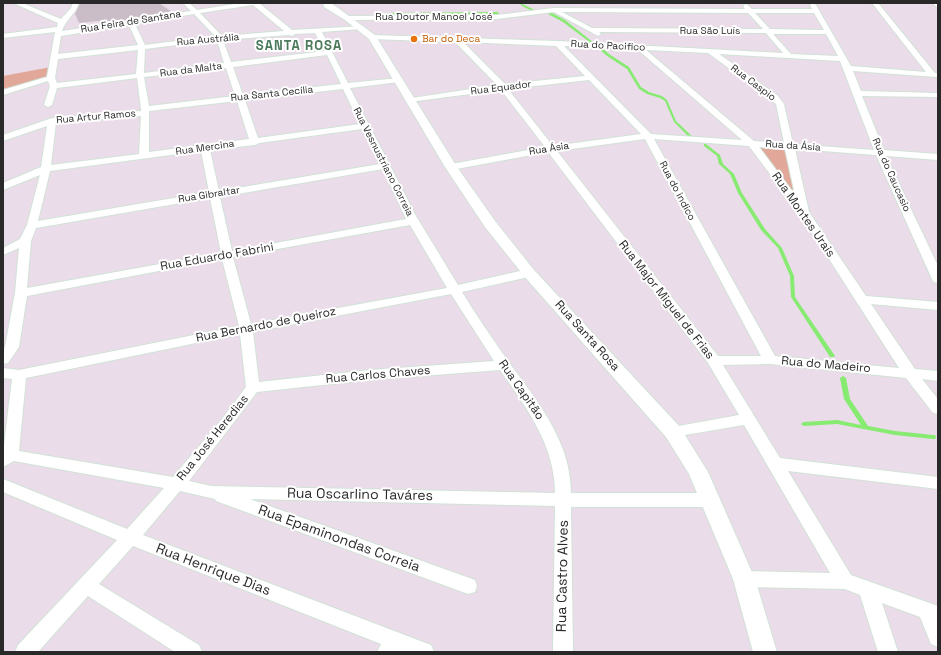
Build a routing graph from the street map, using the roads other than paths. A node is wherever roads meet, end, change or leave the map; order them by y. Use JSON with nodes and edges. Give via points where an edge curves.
{"nodes":[{"id":1,"x":16,"y":3,"type":"edge"},
{"id":2,"x":76,"y":3,"type":"edge"},
{"id":3,"x":186,"y":3,"type":"edge"},
{"id":4,"x":252,"y":3,"type":"edge"},
{"id":5,"x":256,"y":3,"type":"edge"},
{"id":6,"x":743,"y":3,"type":"edge"},
{"id":7,"x":812,"y":3,"type":"edge"},
{"id":8,"x":875,"y":3,"type":"edge"},
{"id":9,"x":935,"y":3,"type":"edge"},
{"id":10,"x":326,"y":4,"type":"edge"},
{"id":11,"x":548,"y":4,"type":"edge"},
{"id":12,"x":938,"y":6,"type":"edge"},
{"id":13,"x":554,"y":10,"type":"junction"},
{"id":14,"x":750,"y":10,"type":"junction"},
{"id":15,"x":816,"y":11,"type":"junction"},
{"id":16,"x":195,"y":12,"type":"junction"},
{"id":17,"x":339,"y":12,"type":"junction"},
{"id":18,"x":382,"y":14,"type":"junction"},
{"id":19,"x":348,"y":18,"type":"junction"},
{"id":20,"x":131,"y":22,"type":"junction"},
{"id":21,"x":60,"y":28,"type":"junction"},
{"id":22,"x":592,"y":30,"type":"junction"},
{"id":23,"x":768,"y":31,"type":"junction"},
{"id":24,"x":318,"y":32,"type":"junction"},
{"id":25,"x":367,"y":32,"type":"junction"},
{"id":26,"x":828,"y":32,"type":"junction"},
{"id":27,"x":292,"y":34,"type":"junction"},
{"id":28,"x":5,"y":35,"type":"edge"},
{"id":29,"x":220,"y":38,"type":"junction"},
{"id":30,"x":457,"y":40,"type":"junction"},
{"id":31,"x":557,"y":43,"type":"junction"},
{"id":32,"x":142,"y":46,"type":"junction"},
{"id":33,"x":614,"y":46,"type":"junction"},
{"id":34,"x":638,"y":47,"type":"junction"},
{"id":35,"x":329,"y":52,"type":"junction"},
{"id":36,"x":711,"y":52,"type":"junction"},
{"id":37,"x":789,"y":56,"type":"junction"},
{"id":38,"x":55,"y":57,"type":"junction"},
{"id":39,"x":846,"y":64,"type":"junction"},
{"id":40,"x":229,"y":65,"type":"junction"},
{"id":41,"x":935,"y":74,"type":"edge"},
{"id":42,"x":140,"y":76,"type":"junction"},
{"id":43,"x":591,"y":78,"type":"junction"},
{"id":44,"x":399,"y":80,"type":"junction"},
{"id":45,"x":52,"y":82,"type":"junction"},
{"id":46,"x":345,"y":86,"type":"junction"},
{"id":47,"x":503,"y":88,"type":"junction"},
{"id":48,"x":3,"y":93,"type":"edge"},
{"id":49,"x":858,"y":93,"type":"junction"},
{"id":50,"x":934,"y":95,"type":"edge"},
{"id":51,"x":239,"y":97,"type":"junction"},
{"id":52,"x":412,"y":100,"type":"junction"},
{"id":53,"x":48,"y":105,"type":"dead end"},
{"id":54,"x":938,"y":106,"type":"edge"},
{"id":55,"x":145,"y":111,"type":"junction"},
{"id":56,"x":52,"y":121,"type":"junction"},
{"id":57,"x":364,"y":126,"type":"junction"},
{"id":58,"x":648,"y":136,"type":"junction"},
{"id":59,"x":3,"y":138,"type":"edge"},
{"id":60,"x":255,"y":142,"type":"junction"},
{"id":61,"x":752,"y":144,"type":"junction"},
{"id":62,"x":790,"y":146,"type":"junction"},
{"id":63,"x":205,"y":148,"type":"junction"},
{"id":64,"x":550,"y":149,"type":"junction"},
{"id":65,"x":880,"y":153,"type":"junction"},
{"id":66,"x":144,"y":156,"type":"junction"},
{"id":67,"x":938,"y":157,"type":"edge"},
{"id":68,"x":386,"y":166,"type":"junction"},
{"id":69,"x":451,"y":167,"type":"junction"},
{"id":70,"x":46,"y":169,"type":"junction"},
{"id":71,"x":3,"y":187,"type":"edge"},
{"id":72,"x":214,"y":194,"type":"junction"},
{"id":73,"x":806,"y":216,"type":"junction"},
{"id":74,"x":413,"y":221,"type":"junction"},
{"id":75,"x":32,"y":225,"type":"junction"},
{"id":76,"x":25,"y":241,"type":"junction"},
{"id":77,"x":3,"y":252,"type":"edge"},
{"id":78,"x":227,"y":255,"type":"junction"},
{"id":79,"x":529,"y":273,"type":"junction"},
{"id":80,"x":938,"y":279,"type":"edge"},
{"id":81,"x":454,"y":290,"type":"junction"},
{"id":82,"x":21,"y":293,"type":"junction"},
{"id":83,"x":862,"y":300,"type":"junction"},
{"id":84,"x":938,"y":306,"type":"edge"},
{"id":85,"x":246,"y":329,"type":"junction"},
{"id":86,"x":3,"y":360,"type":"edge"},
{"id":87,"x":770,"y":360,"type":"junction"},
{"id":88,"x":714,"y":361,"type":"junction"},
{"id":89,"x":503,"y":365,"type":"junction"},
{"id":90,"x":3,"y":373,"type":"edge"},
{"id":91,"x":910,"y":373,"type":"junction"},
{"id":92,"x":19,"y":375,"type":"junction"},
{"id":93,"x":938,"y":376,"type":"edge"},
{"id":94,"x":253,"y":388,"type":"junction"},
{"id":95,"x":938,"y":409,"type":"edge"},
{"id":96,"x":748,"y":419,"type":"junction"},
{"id":97,"x":673,"y":432,"type":"junction"},
{"id":98,"x":7,"y":458,"type":"edge"},
{"id":99,"x":774,"y":463,"type":"junction"},
{"id":100,"x":938,"y":483,"type":"edge"},
{"id":101,"x":176,"y":484,"type":"junction"},
{"id":102,"x":3,"y":485,"type":"edge"},
{"id":103,"x":211,"y":492,"type":"junction"},
{"id":104,"x":564,"y":500,"type":"junction"},
{"id":105,"x":712,"y":500,"type":"junction"},
{"id":106,"x":129,"y":537,"type":"junction"},
{"id":107,"x":744,"y":579,"type":"junction"},
{"id":108,"x":845,"y":581,"type":"junction"},
{"id":109,"x":85,"y":585,"type":"junction"},
{"id":110,"x":468,"y":586,"type":"dead end"},
{"id":111,"x":868,"y":590,"type":"junction"},
{"id":112,"x":933,"y":614,"type":"edge"},
{"id":113,"x":938,"y":638,"type":"edge"},
{"id":114,"x":391,"y":646,"type":"edge"},
{"id":115,"x":25,"y":652,"type":"edge"},
{"id":116,"x":192,"y":652,"type":"edge"},
{"id":117,"x":424,"y":652,"type":"edge"},
{"id":118,"x":563,"y":652,"type":"edge"},
{"id":119,"x":765,"y":652,"type":"edge"},
{"id":120,"x":888,"y":652,"type":"edge"}],
"edges":[{"from":1,"to":21,"type":"street","via":[[40,12]]},
{"from":2,"to":21,"type":"street"},
{"from":3,"to":16,"type":"street"},
{"from":4,"to":16,"type":"street","name":"Rua Feira de Santana"},
{"from":5,"to":27,"type":"street"},
{"from":6,"to":14,"type":"street"},
{"from":7,"to":15,"type":"street","name":"Rua do Caucasio"},
{"from":8,"to":41,"type":"street"},
{"from":9,"to":12,"type":"street"},
{"from":10,"to":17,"type":"street"},
{"from":11,"to":13,"type":"street"},
{"from":13,"to":14,"type":"street","name":"Rua Doutor Manoel José"},
{"from":13,"to":18,"type":"street","name":"Rua Doutor Manoel José","via":[[497,17]]},
{"from":13,"to":22,"type":"street"},
{"from":14,"to":15,"type":"street","name":"Rua Doutor Manoel José"},
{"from":14,"to":23,"type":"street"},
{"from":15,"to":26,"type":"street","name":"Rua do Caucasio"},
{"from":16,"to":20,"type":"street","name":"Rua Feira de Santana"},
{"from":16,"to":29,"type":"street"},
{"from":17,"to":18,"type":"street","name":"Rua Doutor Manoel José"},
{"from":17,"to":19,"type":"street"},
{"from":18,"to":19,"type":"street","name":"Rua Doutor Manoel José"},
{"from":19,"to":25,"type":"street"},
{"from":20,"to":21,"type":"street","name":"Rua Feira de Santana"},
{"from":20,"to":32,"type":"street"},
{"from":21,"to":28,"type":"street","name":"Rua Feira de Santana"},
{"from":21,"to":38,"type":"street"},
{"from":22,"to":23,"type":"street","name":"Rua São Luís"},
{"from":22,"to":33,"type":"street"},
{"from":23,"to":26,"type":"street","name":"Rua São Luís"},
{"from":23,"to":37,"type":"street"},
{"from":24,"to":25,"type":"street","name":"Rua Austrália"},
{"from":24,"to":27,"type":"street","name":"Rua Austrália"},
{"from":24,"to":35,"type":"street","name":"Rua Vesnustriano Correia"},
{"from":25,"to":30,"type":"street","name":"Rua do Pacifico"},
{"from":25,"to":44,"type":"street","name":"Rua Santa Rosa"},
{"from":26,"to":39,"type":"street","name":"Rua do Caucasio"},
{"from":27,"to":29,"type":"street","name":"Rua Austrália"},
{"from":29,"to":32,"type":"street","name":"Rua Austrália"},
{"from":29,"to":40,"type":"street"},
{"from":30,"to":31,"type":"street","name":"Rua do Pacifico"},
{"from":30,"to":47,"type":"street","name":"Rua Major Miguel de Frias"},
{"from":31,"to":33,"type":"street","name":"Rua do Pacifico"},
{"from":31,"to":43,"type":"street","name":"Rua do indico"},
{"from":32,"to":38,"type":"street","name":"Rua Austrália"},
{"from":32,"to":42,"type":"street"},
{"from":33,"to":34,"type":"street","name":"Rua do Pacifico"},
{"from":34,"to":36,"type":"street","name":"Rua do Pacifico"},
{"from":34,"to":61,"type":"street","name":"Rua Montes Urais"},
{"from":35,"to":40,"type":"street","name":"Rua da Malta"},
{"from":35,"to":46,"type":"street","name":"Rua Vesnustriano Correia"},
{"from":36,"to":37,"type":"street","name":"Rua do Pacifico"},
{"from":36,"to":62,"type":"street","name":"Rua Caspio","via":[[780,104]]},
{"from":37,"to":39,"type":"street","name":"Rua do Pacifico"},
{"from":38,"to":45,"type":"street"},
{"from":39,"to":41,"type":"street","name":"Rua do Pacifico"},
{"from":39,"to":49,"type":"street","name":"Rua do Caucasio"},
{"from":40,"to":42,"type":"street","name":"Rua da Malta"},
{"from":40,"to":51,"type":"street"},
{"from":42,"to":45,"type":"street","name":"Rua da Malta"},
{"from":42,"to":55,"type":"street"},
{"from":43,"to":47,"type":"street","name":"Rua Equador"},
{"from":43,"to":58,"type":"street","name":"Rua do indico"},
{"from":44,"to":46,"type":"street","name":"Rua Santa Cecília"},
{"from":44,"to":52,"type":"street","name":"Rua Santa Rosa"},
{"from":45,"to":48,"type":"street","name":"Rua da Malta"},
{"from":45,"to":53,"type":"street"},
{"from":46,"to":51,"type":"street","name":"Rua Santa Cecília"},
{"from":46,"to":57,"type":"street","name":"Rua Vesnustriano Correia"},
{"from":47,"to":52,"type":"street","name":"Rua Equador"},
{"from":47,"to":64,"type":"street","name":"Rua Major Miguel de Frias"},
{"from":49,"to":50,"type":"street"},
{"from":49,"to":65,"type":"street","name":"Rua do Caucasio"},
{"from":50,"to":54,"type":"street"},
{"from":51,"to":55,"type":"street","name":"Rua Santa Cecília"},
{"from":51,"to":60,"type":"street"},
{"from":52,"to":69,"type":"street","name":"Rua Santa Rosa"},
{"from":55,"to":56,"type":"street","name":"Rua Artur Ramos"},
{"from":55,"to":66,"type":"street"},
{"from":56,"to":59,"type":"street","name":"Rua Artur Ramos"},
{"from":56,"to":70,"type":"street"},
{"from":57,"to":60,"type":"street","name":"Rua Mercina"},
{"from":57,"to":68,"type":"street","name":"Rua Vesnustriano Correia"},
{"from":58,"to":61,"type":"street","name":"Rua da Ásia"},
{"from":58,"to":64,"type":"street","name":"Rua Ásia"},
{"from":58,"to":87,"type":"street","name":"Rua do indico"},
{"from":60,"to":63,"type":"street","name":"Rua Mercina"},
{"from":61,"to":62,"type":"street","name":"Rua da Ásia"},
{"from":61,"to":73,"type":"street","name":"Rua Montes Urais"},
{"from":62,"to":65,"type":"street","name":"Rua da Ásia"},
{"from":62,"to":73,"type":"street","name":"Rua Caspio"},
{"from":63,"to":66,"type":"street","name":"Rua Mercina"},
{"from":63,"to":72,"type":"street","name":"Rua José Heredias"},
{"from":64,"to":69,"type":"street","name":"Rua Ásia"},
{"from":64,"to":88,"type":"street","name":"Rua Major Miguel de Frias"},
{"from":65,"to":67,"type":"street","name":"Rua da Ásia"},
{"from":65,"to":80,"type":"street","name":"Rua do Caucasio"},
{"from":66,"to":70,"type":"street","name":"Rua Mercina"},
{"from":68,"to":72,"type":"street","name":"Rua Gibraltar"},
{"from":68,"to":74,"type":"street","name":"Rua Vesnustriano Correia"},
{"from":69,"to":79,"type":"street","name":"Rua Santa Rosa","via":[[490,224]]},
{"from":70,"to":71,"type":"street","name":"Rua Mercina"},
{"from":70,"to":75,"type":"street"},
{"from":72,"to":75,"type":"street","name":"Rua Gibraltar"},
{"from":72,"to":78,"type":"street","name":"Rua José Heredias"},
{"from":73,"to":83,"type":"street","name":"Rua Montes Urais"},
{"from":74,"to":78,"type":"street","name":"Rua Eduardo Fabrini"},
{"from":74,"to":81,"type":"street","name":"Rua Vesnustriano Correia"},
{"from":75,"to":76,"type":"street"},
{"from":76,"to":77,"type":"street"},
{"from":76,"to":82,"type":"street"},
{"from":78,"to":82,"type":"street","name":"Rua Eduardo Fabrini"},
{"from":78,"to":85,"type":"street","name":"Rua José Heredias"},
{"from":79,"to":81,"type":"street","name":"Rua Bernardo de Queiroz"},
{"from":79,"to":97,"type":"street","name":"Rua Santa Rosa"},
{"from":81,"to":85,"type":"street","name":"Rua Bernardo de Queiroz"},
{"from":81,"to":89,"type":"street","name":"Rua Capitão"},
{"from":82,"to":86,"type":"street","via":[[12,346]]},
{"from":83,"to":84,"type":"street"},
{"from":83,"to":91,"type":"street","name":"Rua Montes Urais"},
{"from":85,"to":92,"type":"street","name":"Rua Bernardo de Queiroz"},
{"from":85,"to":94,"type":"street","name":"Rua José Heredias"},
{"from":87,"to":88,"type":"street","name":"Rua do Madeiro"},
{"from":87,"to":91,"type":"street","name":"Rua do Madeiro"},
{"from":88,"to":96,"type":"street","name":"Rua Major Miguel de Frias"},
{"from":89,"to":94,"type":"street","name":"Rua Carlos Chaves","via":[[369,375]]},
{"from":89,"to":104,"type":"street","name":"Rua Capitão","via":[[531,402],[555,446],[560,462]]},
{"from":90,"to":92,"type":"street","name":"Rua Bernardo de Queiroz"},
{"from":91,"to":93,"type":"street","name":"Rua do Madeiro"},
{"from":91,"to":95,"type":"street","name":"Rua Montes Urais"},
{"from":92,"to":98,"type":"street"},
{"from":94,"to":101,"type":"street","name":"Rua José Heredias"},
{"from":96,"to":97,"type":"street"},
{"from":96,"to":99,"type":"street","name":"Rua Major Miguel de Frias"},
{"from":97,"to":105,"type":"street","name":"Rua Santa Rosa"},
{"from":98,"to":101,"type":"street","name":"Rua Oscarlino Taváres"},
{"from":99,"to":100,"type":"street"},
{"from":99,"to":108,"type":"street","name":"Rua Major Miguel de Frias"},
{"from":101,"to":103,"type":"street","name":"Rua Oscarlino Taváres"},
{"from":101,"to":106,"type":"street","name":"Rua José Heredias"},
{"from":102,"to":106,"type":"street","name":"Rua Henrique Dias"},
{"from":103,"to":104,"type":"street","name":"Rua Oscarlino Taváres"},
{"from":103,"to":110,"type":"street","name":"Rua Epaminondas Correia"},
{"from":104,"to":105,"type":"street","name":"Rua Oscarlino Taváres"},
{"from":104,"to":118,"type":"street","name":"Rua Castro Alves"},
{"from":105,"to":107,"type":"street","name":"Rua Santa Rosa"},
{"from":106,"to":109,"type":"street","name":"Rua José Heredias"},
{"from":106,"to":114,"type":"street","name":"Rua Henrique Dias"},
{"from":107,"to":108,"type":"street"},
{"from":107,"to":119,"type":"street","name":"Rua Santa Rosa"},
{"from":108,"to":111,"type":"street"},
{"from":109,"to":115,"type":"street","name":"Rua José Heredias"},
{"from":109,"to":116,"type":"street"},
{"from":111,"to":112,"type":"street"},
{"from":111,"to":120,"type":"street"},
{"from":112,"to":113,"type":"street"},
{"from":114,"to":117,"type":"street","name":"Rua Henrique Dias"}]}
